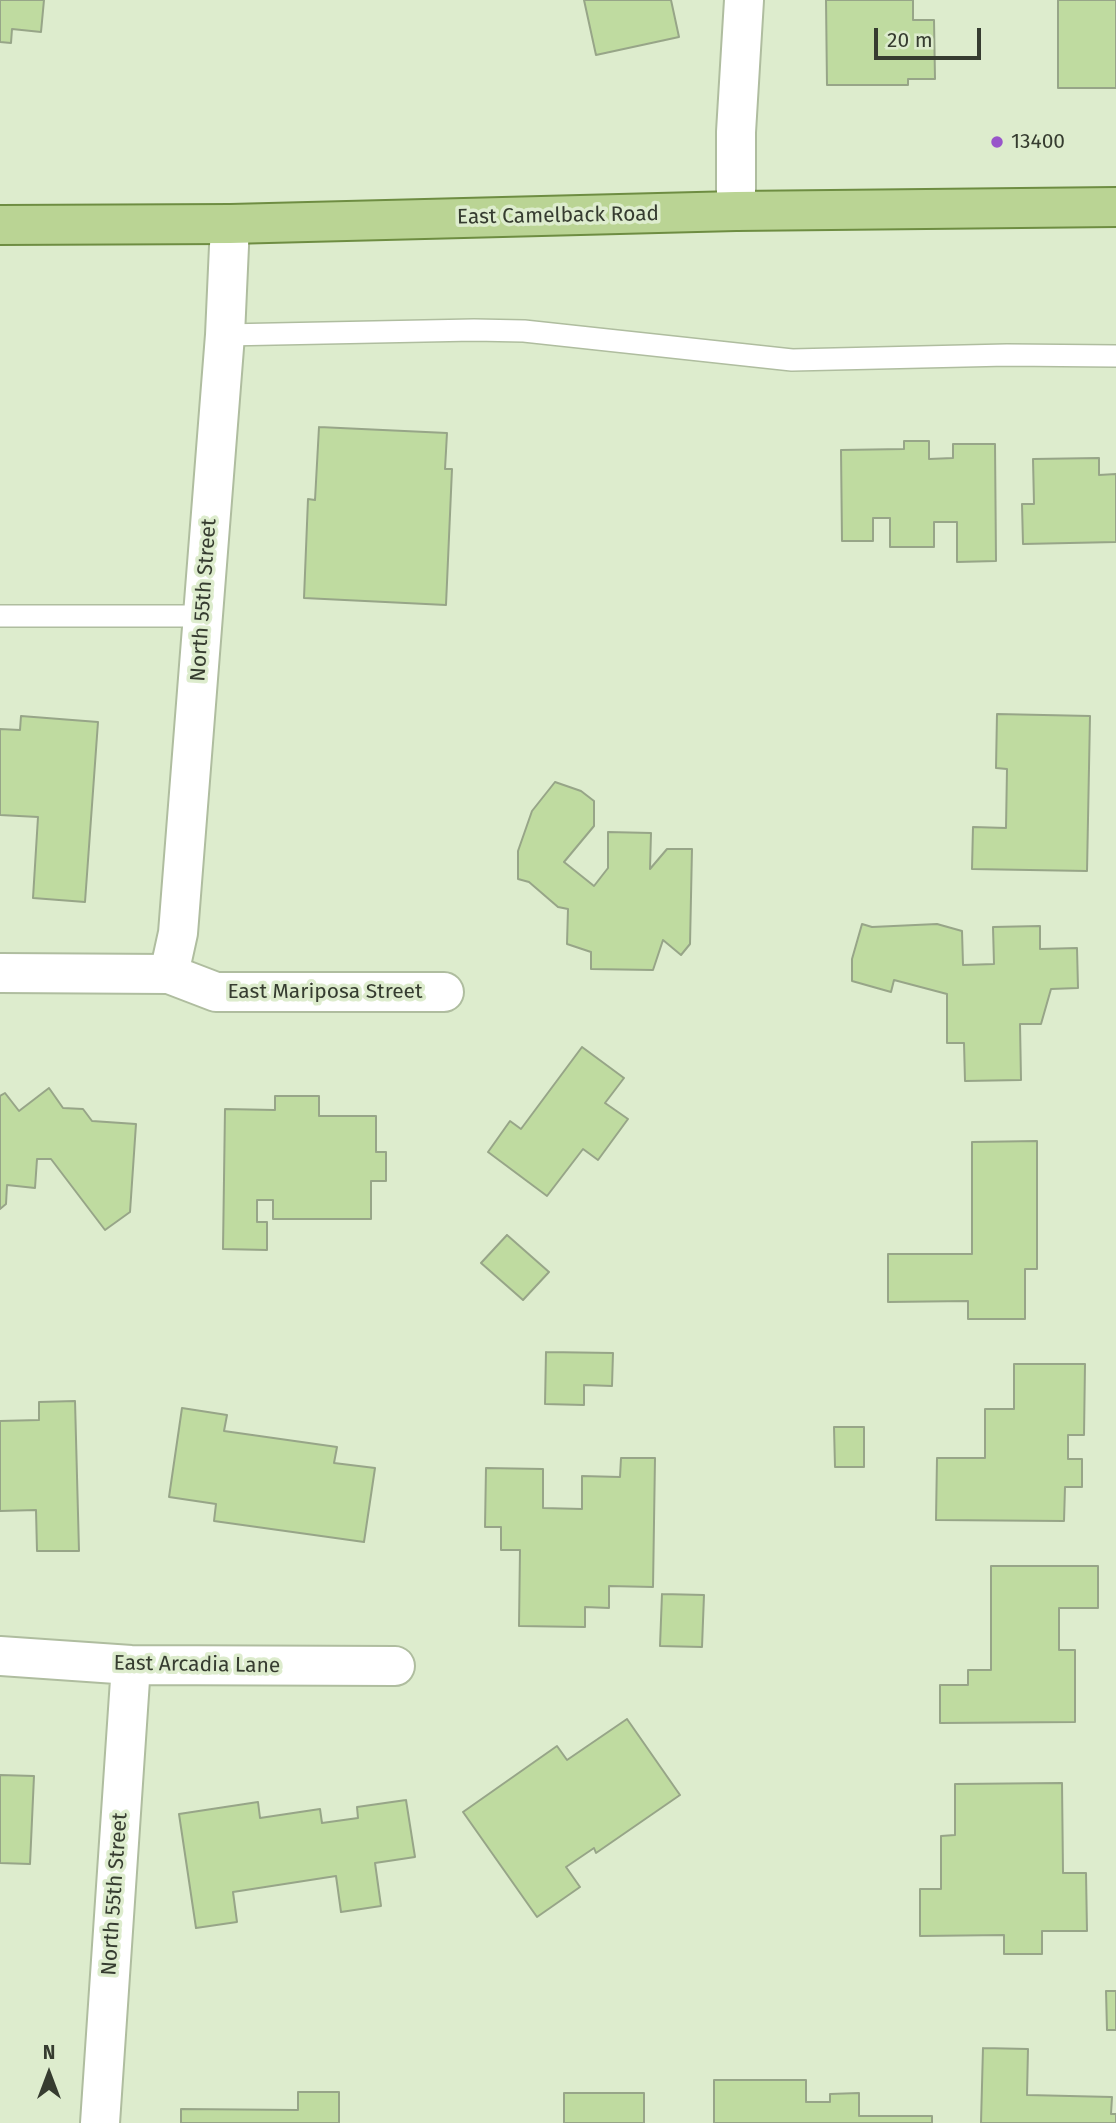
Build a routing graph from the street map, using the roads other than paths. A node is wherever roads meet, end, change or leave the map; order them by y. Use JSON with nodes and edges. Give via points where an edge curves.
{"nodes":[{"id":1,"x":744,"y":0,"type":"edge"},
{"id":2,"x":1116,"y":207,"type":"edge"},
{"id":3,"x":737,"y":211,"type":"junction"},
{"id":4,"x":230,"y":224,"type":"junction"},
{"id":5,"x":0,"y":225,"type":"edge"},
{"id":6,"x":225,"y":335,"type":"junction"},
{"id":7,"x":1116,"y":356,"type":"edge"},
{"id":8,"x":0,"y":616,"type":"edge"},
{"id":9,"x":203,"y":616,"type":"junction"},
{"id":10,"x":0,"y":973,"type":"edge"},
{"id":11,"x":169,"y":974,"type":"junction"},
{"id":12,"x":444,"y":992,"type":"dead end"},
{"id":13,"x":0,"y":1656,"type":"edge"},
{"id":14,"x":131,"y":1665,"type":"junction"},
{"id":15,"x":395,"y":1666,"type":"dead end"},
{"id":16,"x":100,"y":2123,"type":"edge"}],
"edges":[{"from":1,"to":3,"type":"street","via":[[736,132]]},
{"from":2,"to":3,"type":"main road","name":"East Camelback Road"},
{"from":3,"to":4,"type":"main road","name":"East Camelback Road"},
{"from":4,"to":5,"type":"main road","name":"East Camelback Road"},
{"from":4,"to":6,"type":"street","name":"North 55th Street"},
{"from":6,"to":7,"type":"lane","via":[[524,331],[792,360]]},
{"from":6,"to":9,"type":"street","name":"North 55th Street"},
{"from":8,"to":9,"type":"lane"},
{"from":9,"to":11,"type":"street","name":"North 55th Street","via":[[178,933]]},
{"from":10,"to":11,"type":"street","name":"East Mariposa Street"},
{"from":11,"to":12,"type":"street","name":"East Mariposa Street","via":[[216,992]]},
{"from":13,"to":14,"type":"street","name":"East Arcadia Lane"},
{"from":14,"to":15,"type":"street","name":"East Arcadia Lane"},
{"from":14,"to":16,"type":"street","name":"North 55th Street"}]}
